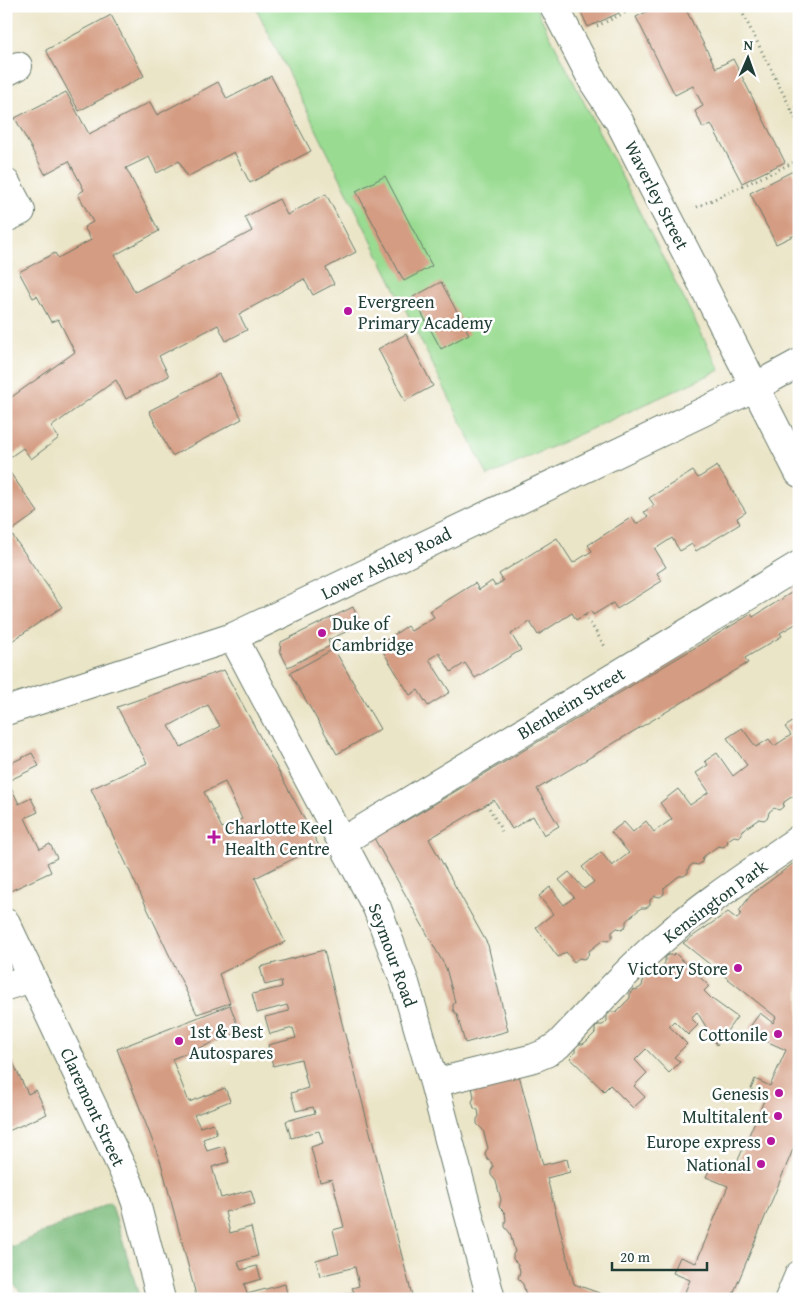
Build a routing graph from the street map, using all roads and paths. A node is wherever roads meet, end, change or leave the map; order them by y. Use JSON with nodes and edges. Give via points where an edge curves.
{"nodes":[{"id":1,"x":17,"y":6,"type":"edge"},
{"id":2,"x":554,"y":6,"type":"edge"},
{"id":3,"x":640,"y":6,"type":"edge"},
{"id":4,"x":739,"y":6,"type":"edge"},
{"id":5,"x":6,"y":12,"type":"edge"},
{"id":6,"x":571,"y":38,"type":"junction"},
{"id":7,"x":799,"y":106,"type":"edge"},
{"id":8,"x":791,"y":110,"type":"junction"},
{"id":9,"x":799,"y":125,"type":"edge"},
{"id":10,"x":799,"y":160,"type":"edge"},
{"id":11,"x":6,"y":183,"type":"edge"},
{"id":12,"x":6,"y":218,"type":"edge"},
{"id":13,"x":670,"y":220,"type":"junction"},
{"id":14,"x":799,"y":363,"type":"edge"},
{"id":15,"x":755,"y":387,"type":"junction"},
{"id":16,"x":799,"y":473,"type":"edge"},
{"id":17,"x":799,"y":565,"type":"edge"},
{"id":18,"x":585,"y":615,"type":"dead end"},
{"id":19,"x":233,"y":637,"type":"junction"},
{"id":20,"x":621,"y":673,"type":"junction"},
{"id":21,"x":6,"y":711,"type":"edge"},
{"id":22,"x":487,"y":804,"type":"dead end"},
{"id":23,"x":503,"y":833,"type":"dead end"},
{"id":24,"x":799,"y":839,"type":"edge"},
{"id":25,"x":342,"y":841,"type":"junction"},
{"id":26,"x":6,"y":923,"type":"edge"},
{"id":27,"x":32,"y":978,"type":"junction"},
{"id":28,"x":6,"y":986,"type":"edge"},
{"id":29,"x":434,"y":1082,"type":"junction"},
{"id":30,"x":799,"y":1275,"type":"edge"},
{"id":31,"x":161,"y":1299,"type":"edge"},
{"id":32,"x":491,"y":1299,"type":"edge"},
{"id":33,"x":789,"y":1299,"type":"edge"}],
"edges":[{"from":1,"to":5,"type":"path"},
{"from":2,"to":6,"type":"street","name":"Waverley Street"},
{"from":3,"to":6,"type":"path"},
{"from":4,"to":8,"type":"path"},
{"from":6,"to":13,"type":"street","name":"Waverley Street","via":[[594,83],[619,121]]},
{"from":7,"to":8,"type":"path"},
{"from":8,"to":9,"type":"path"},
{"from":10,"to":13,"type":"path"},
{"from":11,"to":12,"type":"street","via":[[21,211]]},
{"from":13,"to":15,"type":"street","name":"Waverley Street"},
{"from":14,"to":15,"type":"street","name":"Lower Ashley Road"},
{"from":15,"to":16,"type":"street","name":"Waverley Street"},
{"from":15,"to":19,"type":"street","name":"Lower Ashley Road"},
{"from":17,"to":20,"type":"street","name":"Blenheim Street"},
{"from":18,"to":20,"type":"path"},
{"from":19,"to":21,"type":"street","name":"Lower Ashley Road"},
{"from":19,"to":25,"type":"street","name":"Seymour Road"},
{"from":20,"to":25,"type":"street","name":"Blenheim Street"},
{"from":22,"to":23,"type":"path"},
{"from":24,"to":29,"type":"street","name":"Kensington Park","via":[[687,918],[648,952],[558,1045],[546,1053]]},
{"from":25,"to":29,"type":"street","name":"Seymour Road","via":[[377,908],[405,983]]},
{"from":26,"to":27,"type":"street","name":"Claremont Street"},
{"from":27,"to":28,"type":"street"},
{"from":27,"to":31,"type":"street","name":"Claremont Street","via":[[129,1183]]},
{"from":29,"to":32,"type":"street","name":"Seymour Road"},
{"from":30,"to":33,"type":"street"}]}
